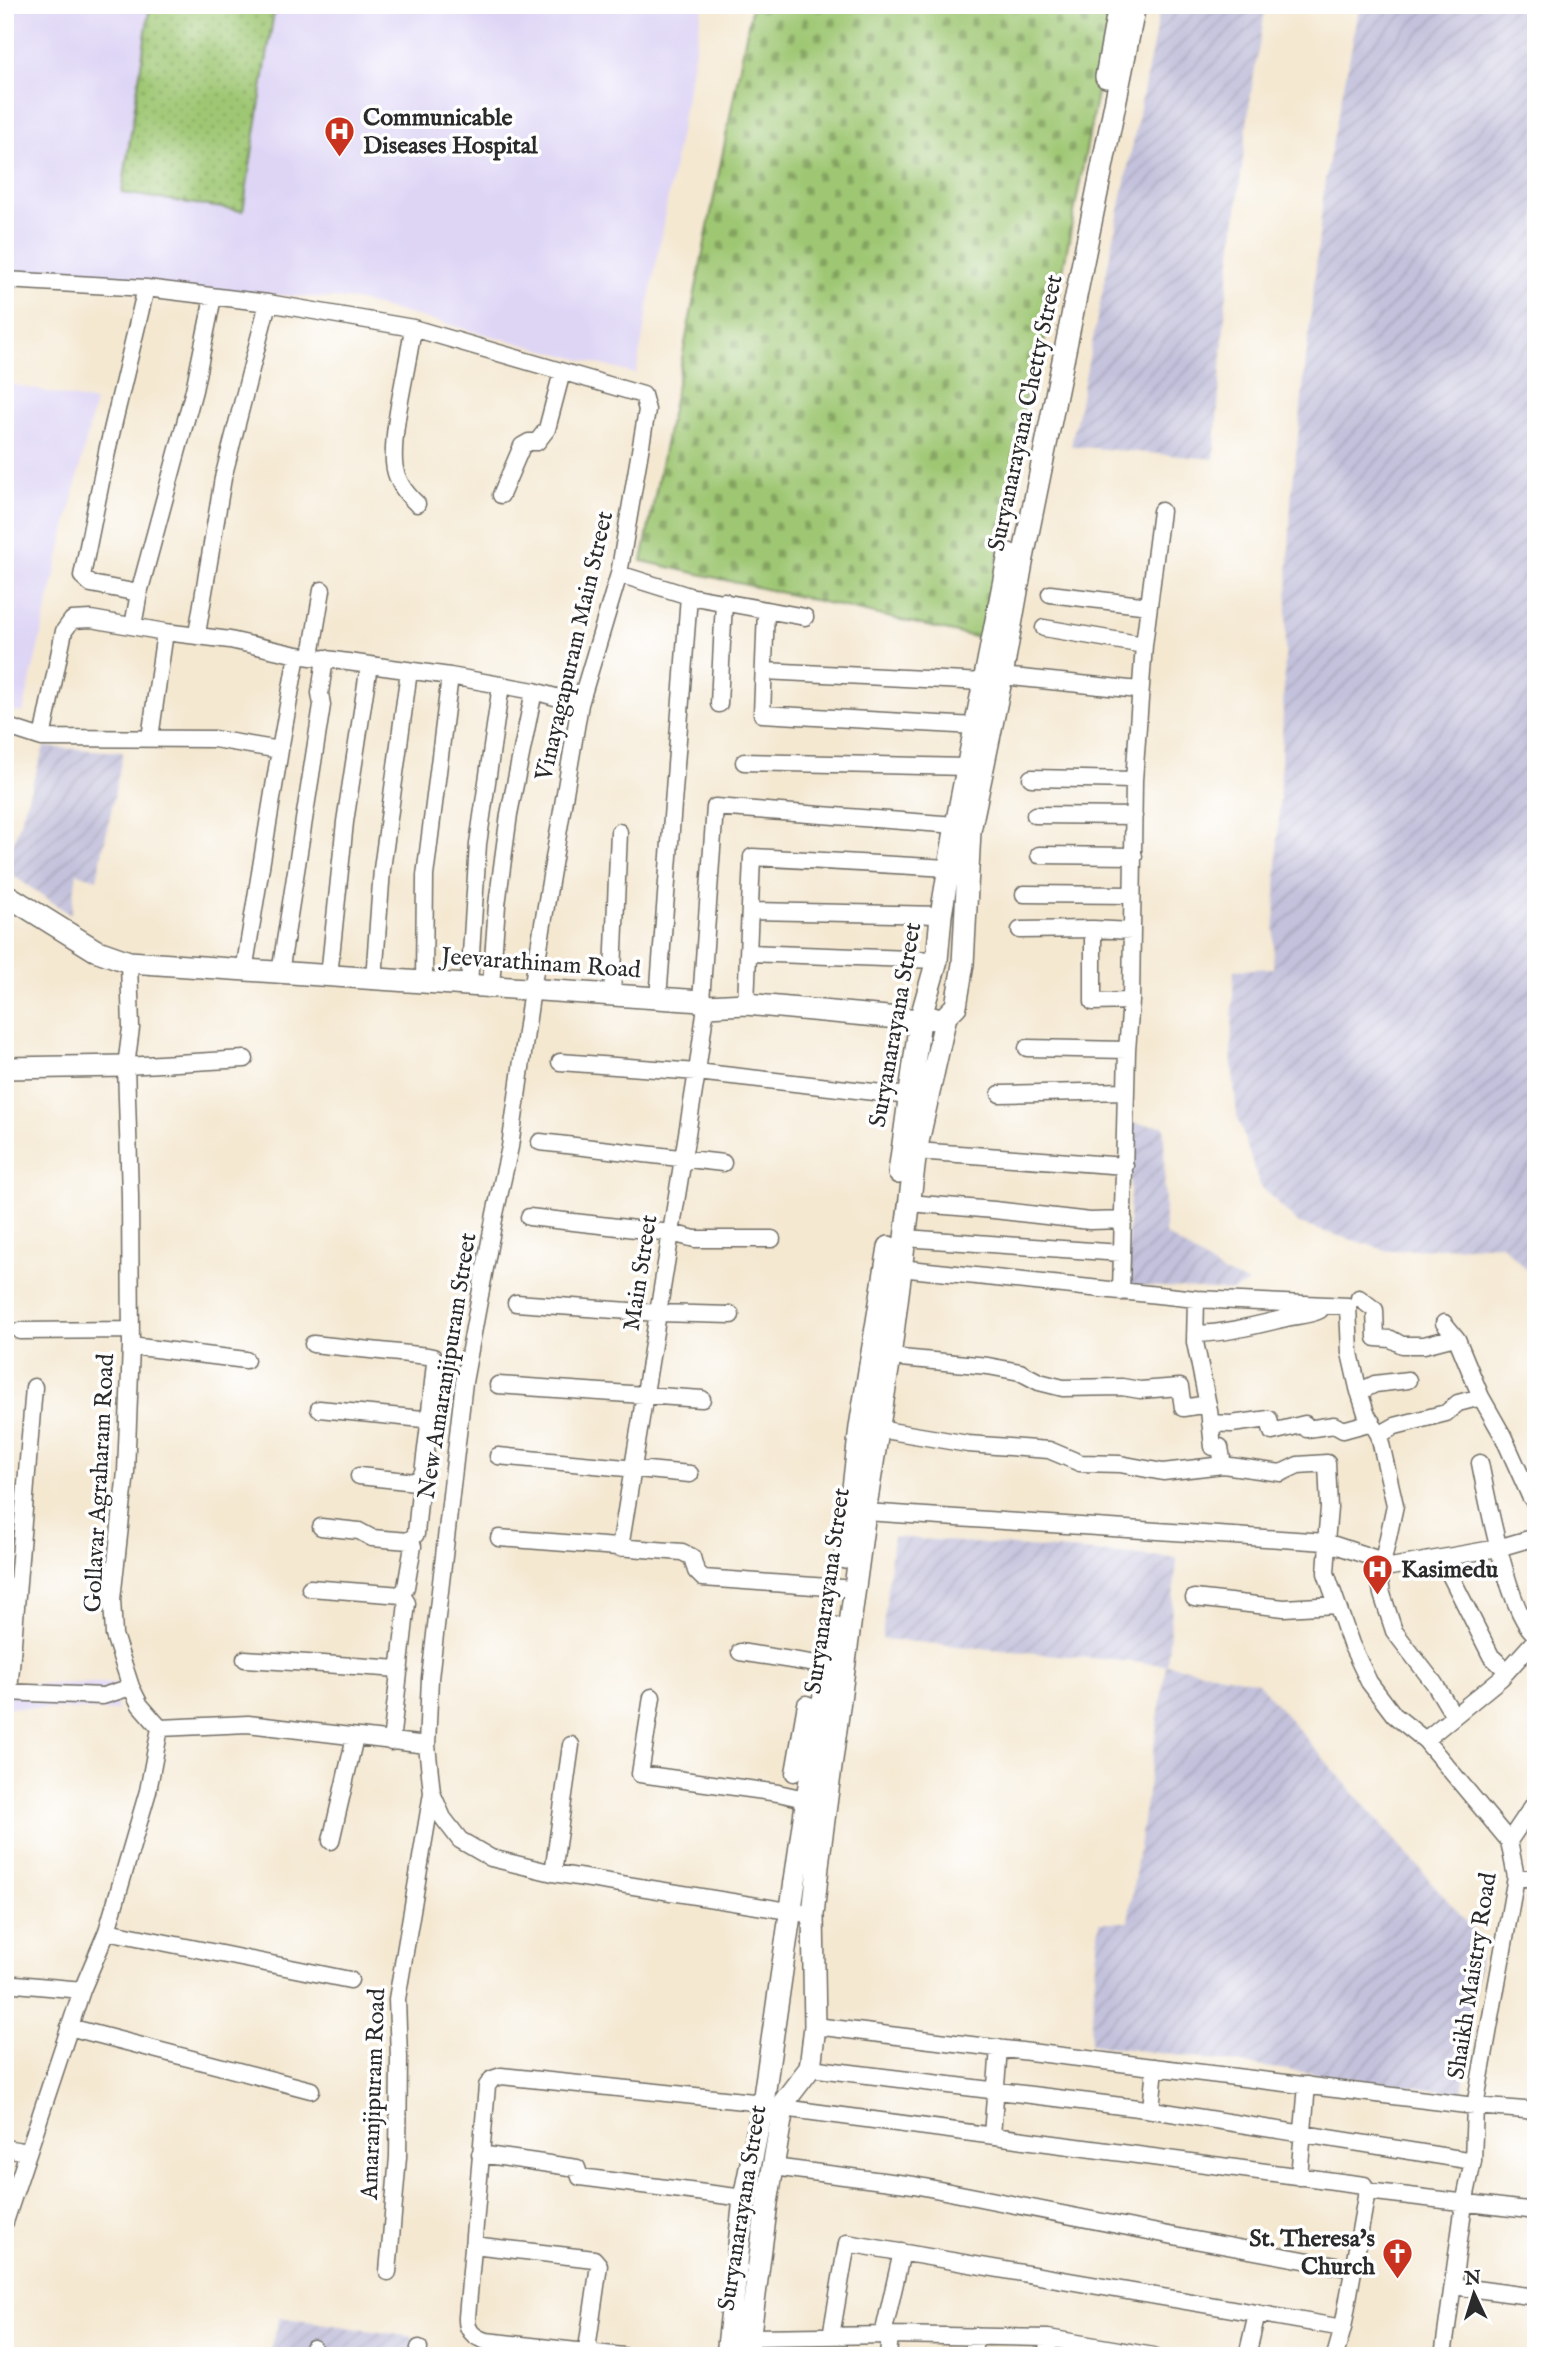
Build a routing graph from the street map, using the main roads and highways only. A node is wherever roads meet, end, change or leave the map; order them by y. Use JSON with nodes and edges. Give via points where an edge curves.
{"nodes":[{"id":1,"x":1119,"y":5,"type":"edge"},
{"id":2,"x":1135,"y":5,"type":"edge"},
{"id":3,"x":993,"y":679,"type":"junction"},
{"id":4,"x":963,"y":828,"type":"junction"},
{"id":5,"x":5,"y":894,"type":"edge"},
{"id":6,"x":946,"y":1016,"type":"junction"},
{"id":7,"x":920,"y":1020,"type":"junction"},
{"id":8,"x":127,"y":1066,"type":"road end"},
{"id":9,"x":5,"y":1068,"type":"edge"},
{"id":10,"x":802,"y":1913,"type":"junction"},
{"id":11,"x":773,"y":2105,"type":"junction"},
{"id":12,"x":749,"y":2346,"type":"edge"},
{"id":13,"x":727,"y":2356,"type":"edge"}],
"edges":[{"from":1,"to":3,"type":"main road","name":"Suryanarayana Chetty Street"},
{"from":2,"to":3,"type":"main road","name":"Suryanarayana Chetty Street","via":[[1022,563]]},
{"from":3,"to":4,"type":"main road","name":"Suryanarayana Chetty Street"},
{"from":3,"to":4,"type":"main road","name":"Suryanarayana Chetty Street","via":[[975,726]]},
{"from":4,"to":6,"type":"main road","name":"Suryanarayana Street","via":[[963,964],[956,1006]]},
{"from":4,"to":7,"type":"main road","name":"Suryanarayana Street","via":[[948,868],[937,960]]},
{"from":5,"to":7,"type":"main road","name":"Jeevarathinam Road","via":[[95,950],[130,962]]},
{"from":6,"to":7,"type":"main road","name":"Jeevarathinam Road"},
{"from":6,"to":10,"type":"main road","name":"Suryanarayana Street","via":[[916,1151],[890,1357]]},
{"from":7,"to":10,"type":"main road","name":"Suryanarayana Street","via":[[860,1427],[842,1588],[806,1804]]},
{"from":8,"to":9,"type":"main road"},
{"from":10,"to":11,"type":"main road","name":"Suryanarayana Street"},
{"from":10,"to":11,"type":"main road","name":"Suryanarayana Street","via":[[816,2026],[810,2068],[784,2102]]},
{"from":11,"to":12,"type":"main road","name":"Suryanarayana Street","via":[[773,2167]]},
{"from":11,"to":13,"type":"main road","name":"Suryanarayana Street","via":[[744,2198]]}]}
